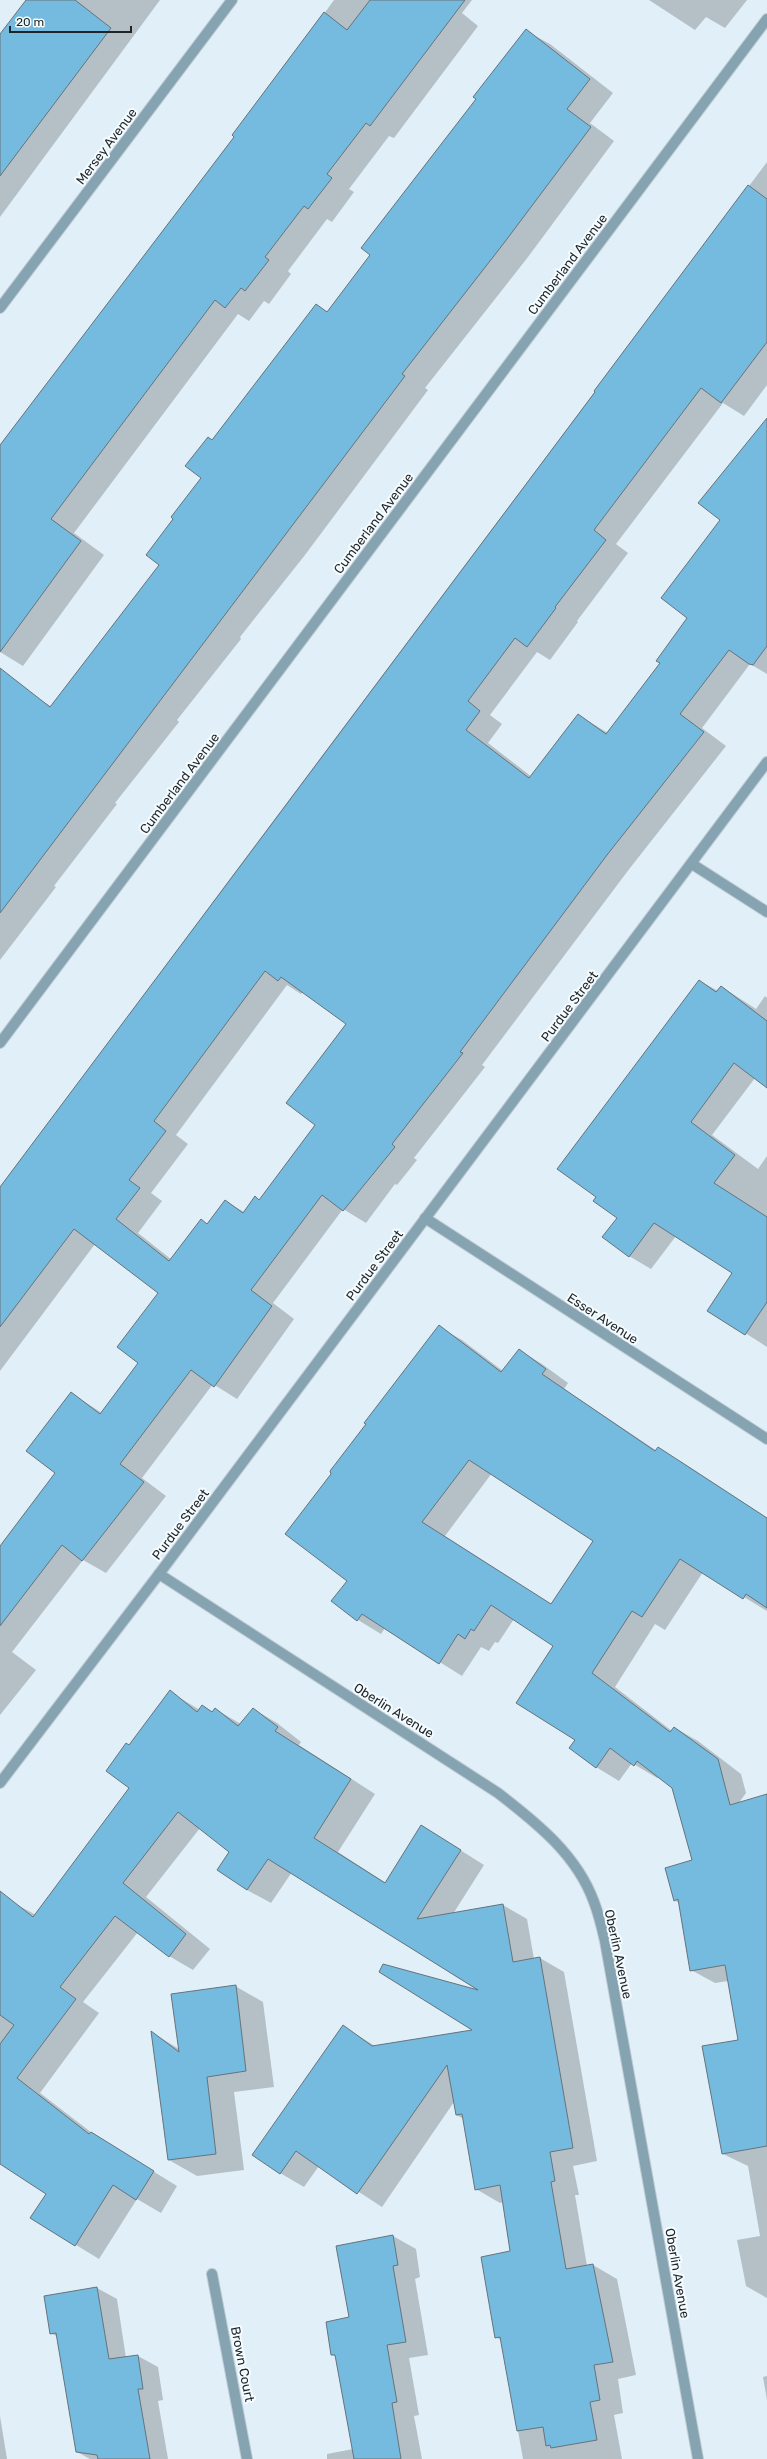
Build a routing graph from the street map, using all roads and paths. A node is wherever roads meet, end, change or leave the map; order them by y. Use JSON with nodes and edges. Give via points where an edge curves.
{"nodes":[{"id":1,"x":232,"y":0,"type":"edge"},
{"id":2,"x":767,"y":19,"type":"edge"},
{"id":3,"x":0,"y":308,"type":"edge"},
{"id":4,"x":767,"y":762,"type":"edge"},
{"id":5,"x":692,"y":864,"type":"junction"},
{"id":6,"x":767,"y":912,"type":"edge"},
{"id":7,"x":0,"y":1043,"type":"edge"},
{"id":8,"x":425,"y":1218,"type":"junction"},
{"id":9,"x":767,"y":1440,"type":"edge"},
{"id":10,"x":159,"y":1574,"type":"junction"},
{"id":11,"x":0,"y":1782,"type":"edge"},
{"id":12,"x":212,"y":2274,"type":"dead end"},
{"id":13,"x":247,"y":2459,"type":"edge"},
{"id":14,"x":698,"y":2459,"type":"edge"}],
"edges":[{"from":1,"to":3,"type":"street","name":"Mersey Avenue"},
{"from":2,"to":7,"type":"street","name":"Cumberland Avenue"},
{"from":4,"to":5,"type":"street","name":"Purdue Street"},
{"from":5,"to":6,"type":"street"},
{"from":5,"to":8,"type":"street","name":"Purdue Street"},
{"from":8,"to":9,"type":"street","name":"Esser Avenue"},
{"from":8,"to":10,"type":"street","name":"Purdue Street"},
{"from":10,"to":11,"type":"street","name":"Purdue Street"},
{"from":10,"to":14,"type":"street","name":"Oberlin Avenue","via":[[498,1793],[554,1840],[579,1871],[594,1902],[605,1941]]},
{"from":12,"to":13,"type":"street","name":"Brown Court"}]}
